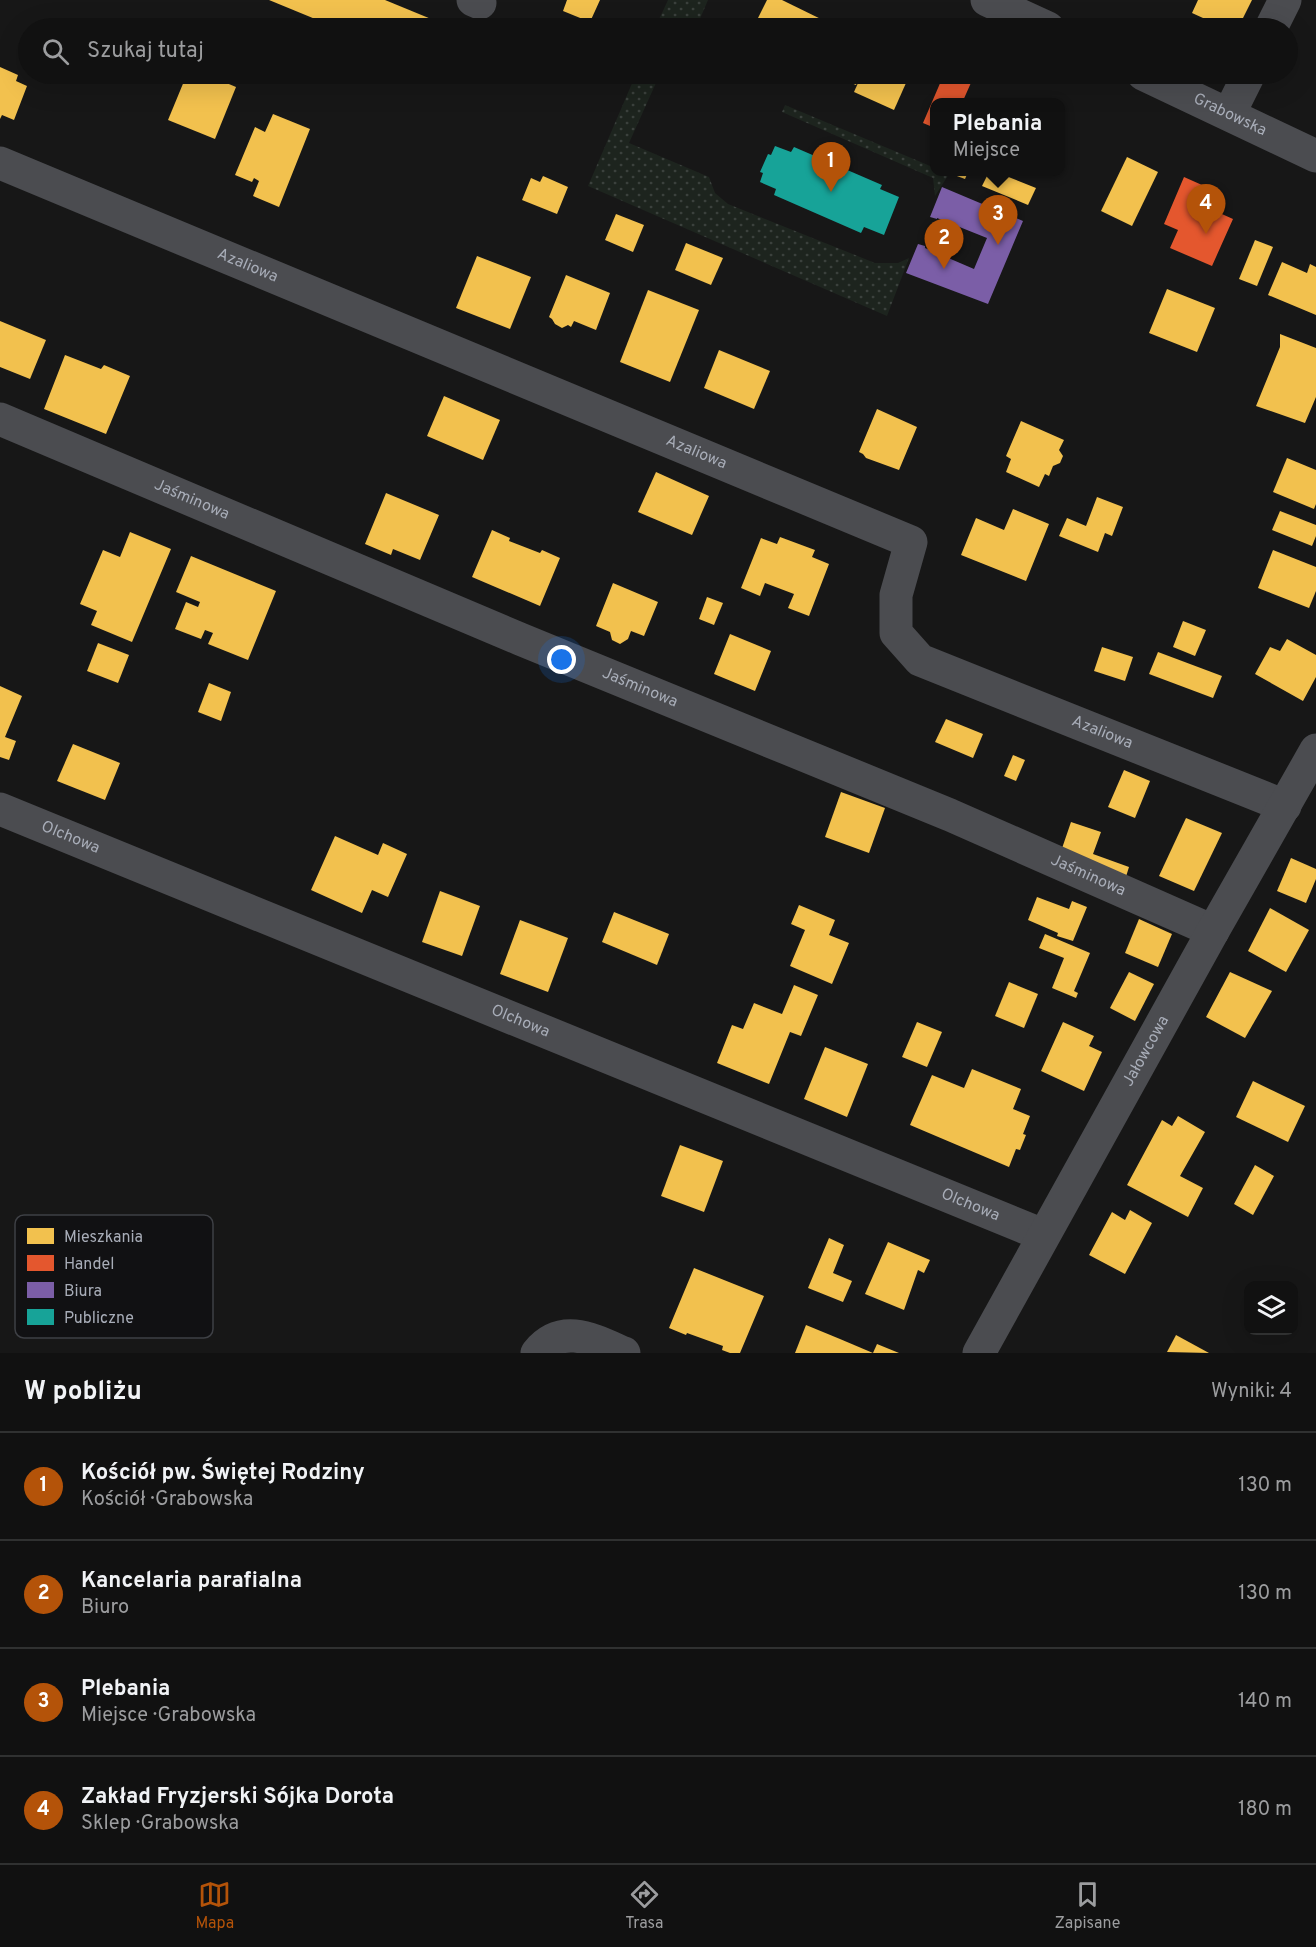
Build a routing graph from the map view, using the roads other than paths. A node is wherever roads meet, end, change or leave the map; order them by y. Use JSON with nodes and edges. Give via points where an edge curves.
{"nodes":[{"id":1,"x":987,"y":0,"type":"edge"},
{"id":2,"x":1285,"y":0,"type":"edge"},
{"id":3,"x":1045,"y":18,"type":"edge"},
{"id":4,"x":1276,"y":18,"type":"edge"},
{"id":5,"x":1164,"y":84,"type":"edge"},
{"id":6,"x":1244,"y":84,"type":"edge"},
{"id":7,"x":1229,"y":114,"type":"junction"},
{"id":8,"x":1316,"y":156,"type":"edge"},
{"id":9,"x":0,"y":163,"type":"edge"},
{"id":10,"x":0,"y":419,"type":"edge"},
{"id":11,"x":1316,"y":750,"type":"edge"},
{"id":12,"x":1285,"y":806,"type":"junction"},
{"id":13,"x":0,"y":810,"type":"edge"},
{"id":14,"x":1213,"y":931,"type":"junction"},
{"id":15,"x":1043,"y":1234,"type":"junction"},
{"id":16,"x":550,"y":1344,"type":"edge"},
{"id":17,"x":624,"y":1353,"type":"edge"},
{"id":18,"x":979,"y":1353,"type":"edge"}],
"edges":[{"from":1,"to":3,"type":"street"},
{"from":2,"to":4,"type":"street"},
{"from":5,"to":7,"type":"street","name":"Grabowska"},
{"from":6,"to":7,"type":"street"},
{"from":7,"to":8,"type":"street","name":"Grabowska"},
{"from":9,"to":12,"type":"street","name":"Azaliowa","via":[[911,542],[896,595],[896,633],[920,660]]},
{"from":10,"to":14,"type":"street","name":"Jaśminowa","via":[[520,639],[950,814]]},
{"from":11,"to":12,"type":"street","name":"Jałowcowa"},
{"from":12,"to":14,"type":"street","name":"Jałowcowa"},
{"from":13,"to":15,"type":"street","name":"Olchowa"},
{"from":14,"to":15,"type":"street","name":"Jałowcowa"},
{"from":15,"to":18,"type":"street","name":"Jałowcowa"},
{"from":16,"to":17,"type":"street","via":[[589,1337]]}]}
